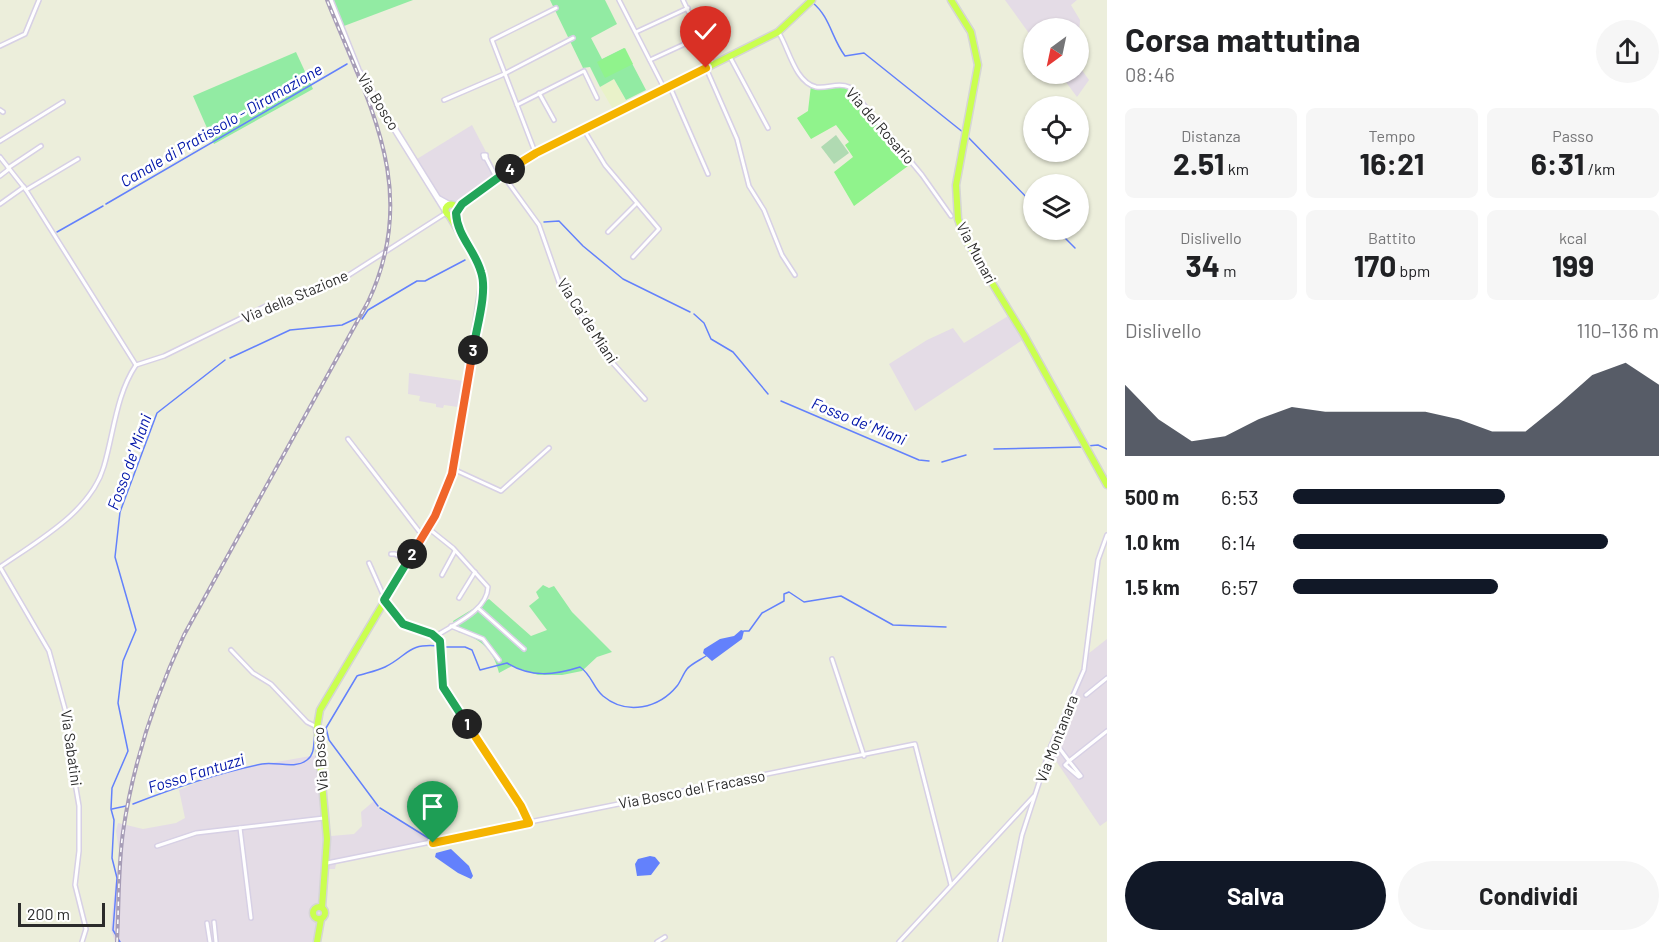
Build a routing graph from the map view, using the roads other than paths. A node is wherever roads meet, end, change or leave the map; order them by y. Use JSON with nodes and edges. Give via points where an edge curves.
{"nodes":[{"id":1,"x":39,"y":0,"type":"edge"},
{"id":2,"x":330,"y":0,"type":"edge"},
{"id":3,"x":619,"y":0,"type":"edge"},
{"id":4,"x":683,"y":0,"type":"edge"},
{"id":5,"x":812,"y":0,"type":"edge"},
{"id":6,"x":951,"y":0,"type":"edge"},
{"id":7,"x":556,"y":8,"type":"dead end"},
{"id":8,"x":688,"y":8,"type":"junction"},
{"id":9,"x":636,"y":32,"type":"junction"},
{"id":10,"x":778,"y":32,"type":"junction"},
{"id":11,"x":700,"y":37,"type":"junction"},
{"id":12,"x":573,"y":38,"type":"dead end"},
{"id":13,"x":0,"y":46,"type":"edge"},
{"id":14,"x":730,"y":57,"type":"junction"},
{"id":15,"x":650,"y":60,"type":"junction"},
{"id":16,"x":713,"y":64,"type":"junction"},
{"id":17,"x":706,"y":68,"type":"junction"},
{"id":18,"x":505,"y":74,"type":"junction"},
{"id":19,"x":667,"y":88,"type":"junction"},
{"id":20,"x":539,"y":93,"type":"junction"},
{"id":21,"x":597,"y":98,"type":"dead end"},
{"id":22,"x":444,"y":100,"type":"dead end"},
{"id":23,"x":63,"y":102,"type":"dead end"},
{"id":24,"x":517,"y":105,"type":"junction"},
{"id":25,"x":554,"y":120,"type":"dead end"},
{"id":26,"x":768,"y":128,"type":"dead end"},
{"id":27,"x":584,"y":130,"type":"junction"},
{"id":28,"x":0,"y":141,"type":"edge"},
{"id":29,"x":42,"y":146,"type":"dead end"},
{"id":30,"x":536,"y":153,"type":"junction"},
{"id":31,"x":0,"y":157,"type":"edge"},
{"id":32,"x":486,"y":158,"type":"dead end"},
{"id":33,"x":78,"y":159,"type":"dead end"},
{"id":34,"x":9,"y":169,"type":"junction"},
{"id":35,"x":708,"y":174,"type":"dead end"},
{"id":36,"x":0,"y":176,"type":"edge"},
{"id":37,"x":500,"y":176,"type":"junction"},
{"id":38,"x":25,"y":188,"type":"junction"},
{"id":39,"x":0,"y":204,"type":"edge"},
{"id":40,"x":636,"y":204,"type":"junction"},
{"id":41,"x":451,"y":210,"type":"junction"},
{"id":42,"x":951,"y":216,"type":"dead end"},
{"id":43,"x":608,"y":232,"type":"dead end"},
{"id":44,"x":633,"y":257,"type":"dead end"},
{"id":45,"x":795,"y":275,"type":"dead end"},
{"id":46,"x":136,"y":365,"type":"junction"},
{"id":47,"x":645,"y":399,"type":"dead end"},
{"id":48,"x":348,"y":439,"type":"dead end"},
{"id":49,"x":549,"y":448,"type":"dead end"},
{"id":50,"x":453,"y":469,"type":"junction"},
{"id":51,"x":1107,"y":485,"type":"edge"},
{"id":52,"x":428,"y":528,"type":"junction"},
{"id":53,"x":1107,"y":535,"type":"edge"},
{"id":54,"x":423,"y":536,"type":"junction"},
{"id":55,"x":455,"y":551,"type":"junction"},
{"id":56,"x":390,"y":554,"type":"dead end"},
{"id":57,"x":408,"y":561,"type":"junction"},
{"id":58,"x":369,"y":563,"type":"dead end"},
{"id":59,"x":476,"y":572,"type":"junction"},
{"id":60,"x":442,"y":575,"type":"dead end"},
{"id":61,"x":459,"y":598,"type":"dead end"},
{"id":62,"x":385,"y":600,"type":"junction"},
{"id":63,"x":478,"y":608,"type":"junction"},
{"id":64,"x":451,"y":626,"type":"junction"},
{"id":65,"x":436,"y":636,"type":"junction"},
{"id":66,"x":524,"y":649,"type":"dead end"},
{"id":67,"x":231,"y":650,"type":"dead end"},
{"id":68,"x":499,"y":660,"type":"dead end"},
{"id":69,"x":832,"y":660,"type":"dead end"},
{"id":70,"x":1107,"y":678,"type":"edge"},
{"id":71,"x":1086,"y":694,"type":"dead end"},
{"id":72,"x":317,"y":730,"type":"junction"},
{"id":73,"x":1107,"y":731,"type":"edge"},
{"id":74,"x":1051,"y":746,"type":"junction"},
{"id":75,"x":864,"y":756,"type":"junction"},
{"id":76,"x":1070,"y":761,"type":"junction"},
{"id":77,"x":1036,"y":795,"type":"junction"},
{"id":78,"x":326,"y":818,"type":"junction"},
{"id":79,"x":529,"y":823,"type":"junction"},
{"id":80,"x":240,"y":828,"type":"junction"},
{"id":81,"x":157,"y":846,"type":"dead end"},
{"id":82,"x":325,"y":863,"type":"junction"},
{"id":83,"x":951,"y":885,"type":"junction"},
{"id":84,"x":320,"y":907,"type":"junction"},
{"id":85,"x":251,"y":918,"type":"dead end"},
{"id":86,"x":319,"y":919,"type":"junction"},
{"id":87,"x":214,"y":922,"type":"dead end"},
{"id":88,"x":207,"y":923,"type":"dead end"},
{"id":89,"x":665,"y":937,"type":"dead end"},
{"id":90,"x":82,"y":942,"type":"edge"},
{"id":91,"x":210,"y":942,"type":"edge"},
{"id":92,"x":216,"y":942,"type":"edge"},
{"id":93,"x":316,"y":942,"type":"edge"},
{"id":94,"x":657,"y":942,"type":"edge"},
{"id":95,"x":898,"y":942,"type":"edge"},
{"id":96,"x":1000,"y":942,"type":"edge"}],
"edges":[{"from":1,"to":13,"type":"street","via":[[25,34]]},
{"from":2,"to":41,"type":"main road","name":"Via Bosco","via":[[358,70],[438,198]]},
{"from":3,"to":9,"type":"street"},
{"from":4,"to":8,"type":"street"},
{"from":5,"to":10,"type":"main road"},
{"from":6,"to":51,"type":"main road","name":"Via Munari","via":[[971,32],[978,58],[955,188],[960,226]]},
{"from":7,"to":18,"type":"street","via":[[492,40]]},
{"from":8,"to":9,"type":"street"},
{"from":8,"to":11,"type":"street"},
{"from":9,"to":15,"type":"street"},
{"from":10,"to":14,"type":"main road"},
{"from":10,"to":42,"type":"street","name":"Via del Rosario","via":[[808,84],[843,85],[855,93]]},
{"from":11,"to":15,"type":"street"},
{"from":11,"to":16,"type":"street"},
{"from":12,"to":18,"type":"street"},
{"from":14,"to":16,"type":"main road"},
{"from":14,"to":26,"type":"street"},
{"from":15,"to":19,"type":"street"},
{"from":16,"to":17,"type":"main road"},
{"from":17,"to":19,"type":"main road"},
{"from":17,"to":45,"type":"street","via":[[737,139],[749,186]]},
{"from":18,"to":22,"type":"street"},
{"from":18,"to":24,"type":"street"},
{"from":19,"to":27,"type":"main road"},
{"from":19,"to":35,"type":"street"},
{"from":20,"to":21,"type":"street","via":[[586,70]]},
{"from":20,"to":24,"type":"street"},
{"from":20,"to":25,"type":"street"},
{"from":23,"to":28,"type":"street"},
{"from":24,"to":30,"type":"street"},
{"from":27,"to":30,"type":"main road"},
{"from":27,"to":40,"type":"street","via":[[593,149]]},
{"from":29,"to":34,"type":"street"},
{"from":30,"to":37,"type":"main road"},
{"from":31,"to":34,"type":"street"},
{"from":32,"to":37,"type":"street","name":"Via Ca' de Miani"},
{"from":33,"to":38,"type":"street"},
{"from":34,"to":36,"type":"street"},
{"from":34,"to":38,"type":"street"},
{"from":37,"to":41,"type":"main road"},
{"from":37,"to":47,"type":"street","name":"Via Ca' de Miani","via":[[539,225],[560,285],[572,304],[611,361]]},
{"from":38,"to":39,"type":"street"},
{"from":38,"to":46,"type":"street"},
{"from":40,"to":43,"type":"street"},
{"from":40,"to":44,"type":"street","via":[[659,229]]},
{"from":41,"to":46,"type":"street","name":"Via della Stazione","via":[[338,282],[302,298],[266,306],[164,356]]},
{"from":41,"to":50,"type":"main road","name":"Via Bosco","via":[[479,265],[483,286]]},
{"from":46,"to":90,"type":"street","name":"Via Sabatini","via":[[117,411],[104,467],[95,486],[47,534],[0,567],[49,651],[68,720],[79,806],[75,885],[86,929]]},
{"from":48,"to":54,"type":"street"},
{"from":49,"to":50,"type":"street","via":[[501,491]]},
{"from":50,"to":52,"type":"main road","name":"Via Bosco","via":[[444,498]]},
{"from":52,"to":54,"type":"main road","name":"Via Bosco"},
{"from":52,"to":55,"type":"street"},
{"from":53,"to":74,"type":"street","name":"Via Montanara","via":[[1098,561],[1084,670]]},
{"from":54,"to":57,"type":"main road","name":"Via Bosco"},
{"from":55,"to":59,"type":"street"},
{"from":55,"to":60,"type":"street"},
{"from":56,"to":57,"type":"street"},
{"from":57,"to":62,"type":"main road","name":"Via Bosco"},
{"from":58,"to":62,"type":"street"},
{"from":59,"to":61,"type":"street"},
{"from":59,"to":63,"type":"street","via":[[488,587],[485,602]]},
{"from":62,"to":65,"type":"street","via":[[403,624]]},
{"from":62,"to":72,"type":"main road","name":"Via Bosco","via":[[320,710]]},
{"from":63,"to":64,"type":"street"},
{"from":63,"to":66,"type":"street"},
{"from":64,"to":65,"type":"street"},
{"from":64,"to":68,"type":"street","via":[[483,639]]},
{"from":65,"to":79,"type":"street","via":[[442,652],[443,687]]},
{"from":67,"to":72,"type":"street"},
{"from":69,"to":75,"type":"street"},
{"from":70,"to":71,"type":"street"},
{"from":72,"to":78,"type":"main road","name":"Via Bosco"},
{"from":73,"to":76,"type":"street"},
{"from":74,"to":76,"type":"street","via":[[1060,749]]},
{"from":74,"to":77,"type":"street","name":"Via Montanara"},
{"from":75,"to":79,"type":"street","name":"Via Bosco del Fracasso"},
{"from":75,"to":83,"type":"street","name":"Via Bosco del Fracasso","via":[[915,744]]},
{"from":76,"to":76,"type":"street","via":[[1065,765],[1081,776]]},
{"from":77,"to":83,"type":"street"},
{"from":77,"to":96,"type":"street","name":"Via Montanara","via":[[1022,836]]},
{"from":78,"to":80,"type":"street"},
{"from":78,"to":82,"type":"main road","name":"Via Bosco"},
{"from":79,"to":82,"type":"street","name":"Via Bosco del Fracasso"},
{"from":80,"to":81,"type":"street","via":[[196,833]]},
{"from":80,"to":85,"type":"street"},
{"from":82,"to":84,"type":"main road","name":"Via Bosco"},
{"from":83,"to":95,"type":"street"},
{"from":84,"to":86,"type":"main road","name":"Via Bosco","via":[[325,913]]},
{"from":84,"to":86,"type":"main road","name":"Via Bosco","via":[[312,912]]},
{"from":86,"to":93,"type":"main road","name":"Via Bosco"},
{"from":87,"to":92,"type":"street"},
{"from":88,"to":91,"type":"street"},
{"from":89,"to":94,"type":"street"}]}
